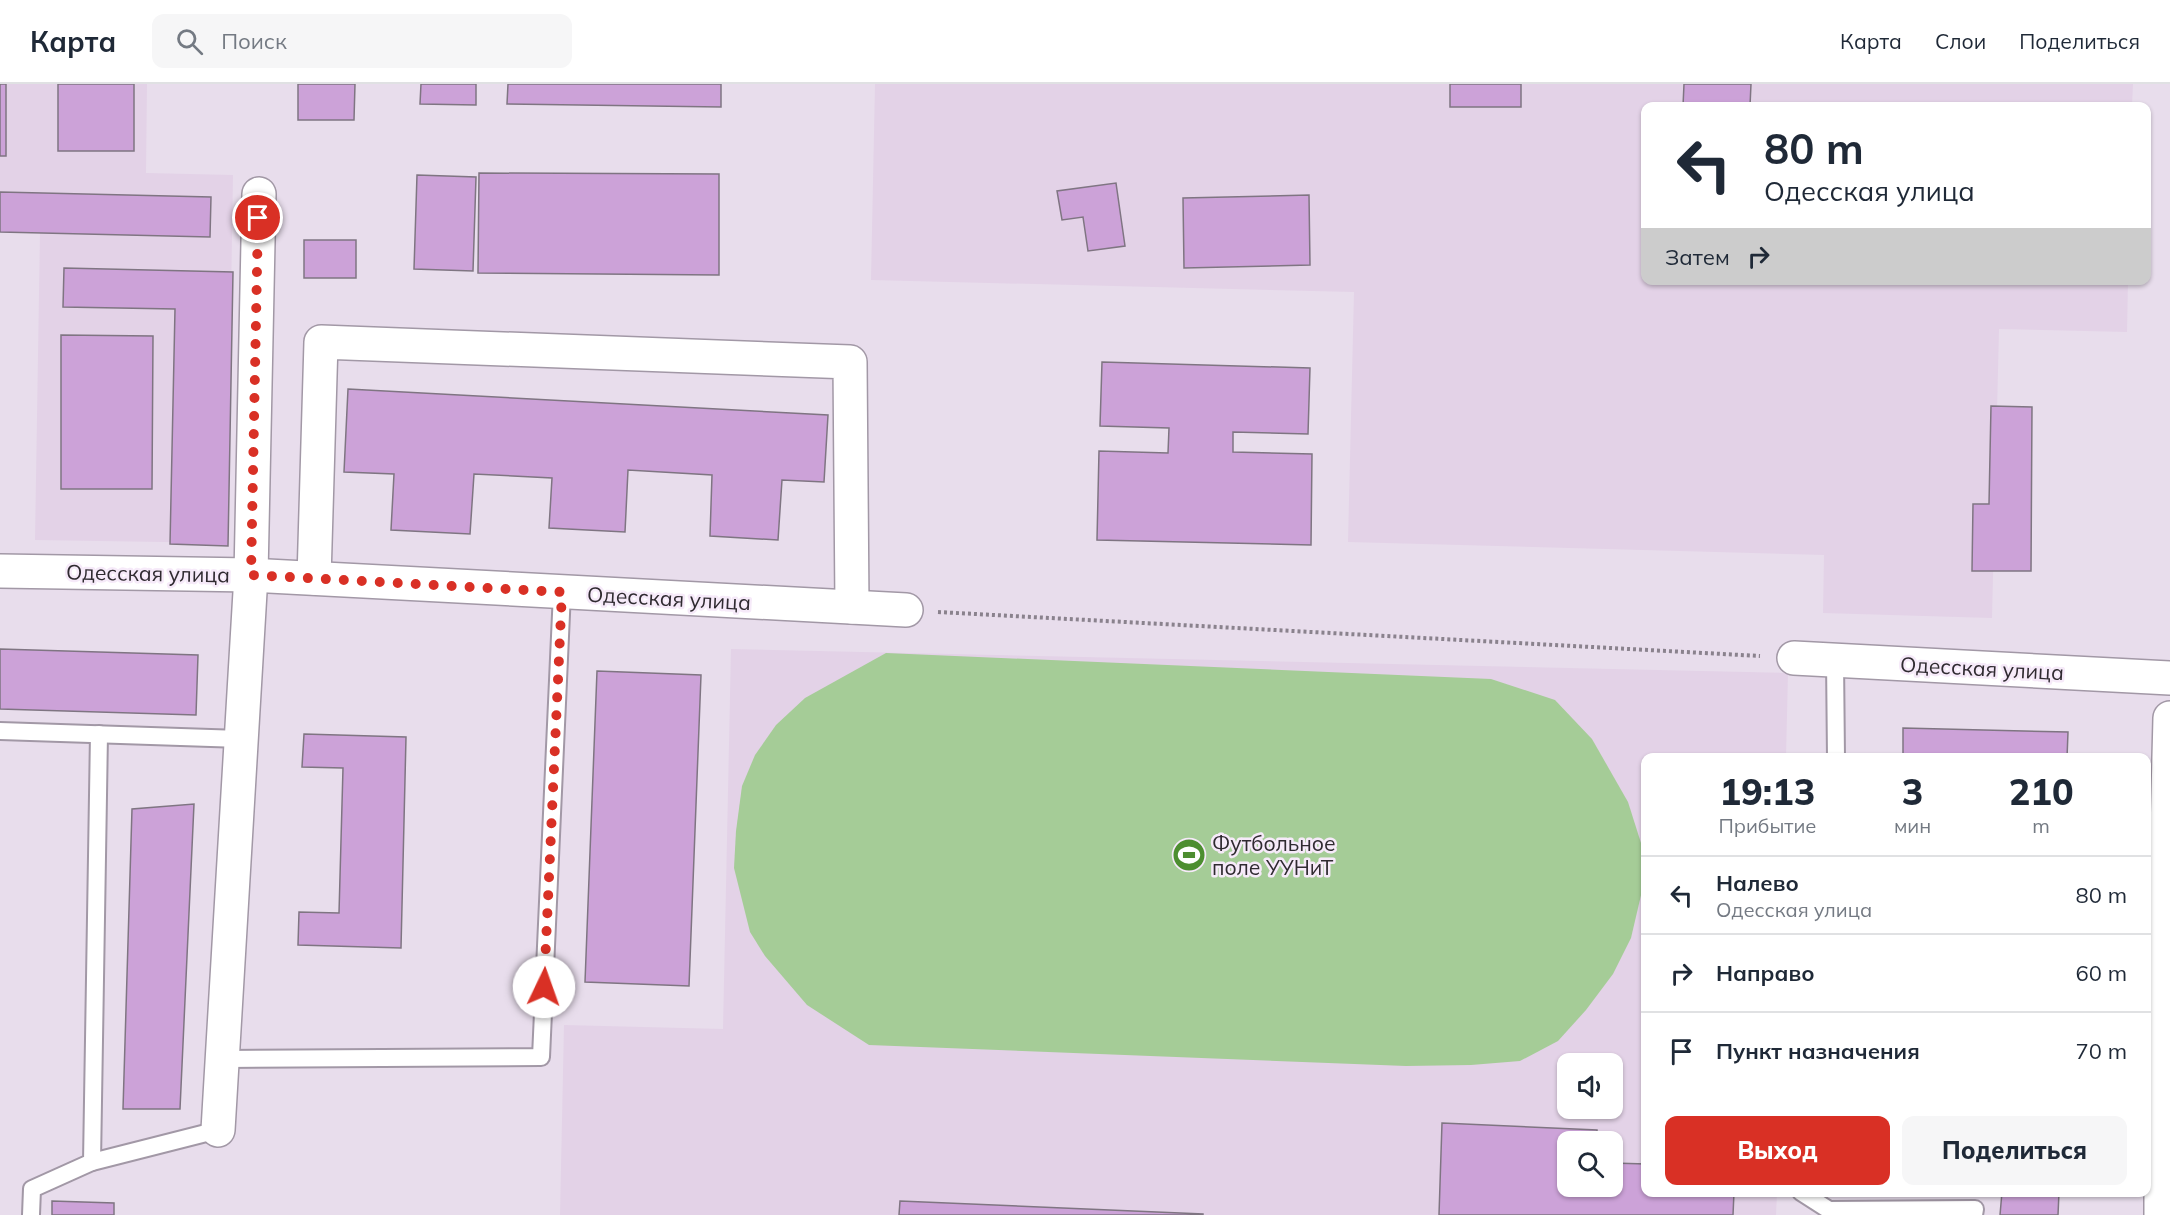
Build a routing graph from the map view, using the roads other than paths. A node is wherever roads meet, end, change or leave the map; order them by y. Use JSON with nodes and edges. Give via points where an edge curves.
{"nodes":[{"id":1,"x":259,"y":194,"type":"dead end"},
{"id":2,"x":0,"y":571,"type":"edge"},
{"id":3,"x":251,"y":575,"type":"junction"},
{"id":4,"x":314,"y":578,"type":"junction"},
{"id":5,"x":562,"y":592,"type":"junction"},
{"id":6,"x":852,"y":607,"type":"junction"},
{"id":7,"x":906,"y":610,"type":"road end"},
{"id":8,"x":1794,"y":658,"type":"road end"},
{"id":9,"x":1835,"y":660,"type":"junction"},
{"id":10,"x":2170,"y":678,"type":"edge"},
{"id":11,"x":2170,"y":718,"type":"edge"},
{"id":12,"x":0,"y":731,"type":"edge"},
{"id":13,"x":99,"y":734,"type":"junction"},
{"id":14,"x":242,"y":739,"type":"junction"},
{"id":15,"x":1836,"y":753,"type":"edge"},
{"id":16,"x":224,"y":1059,"type":"junction"},
{"id":17,"x":2154,"y":1061,"type":"edge"},
{"id":18,"x":218,"y":1130,"type":"joint"},
{"id":19,"x":92,"y":1162,"type":"junction"},
{"id":20,"x":1809,"y":1197,"type":"edge"},
{"id":21,"x":31,"y":1215,"type":"edge"},
{"id":22,"x":1974,"y":1215,"type":"edge"},
{"id":23,"x":2161,"y":1215,"type":"edge"}],
"edges":[{"from":1,"to":3,"type":"street"},
{"from":2,"to":3,"type":"street","name":"Одесская улица"},
{"from":3,"to":4,"type":"street","name":"Одесская улица"},
{"from":3,"to":14,"type":"street"},
{"from":4,"to":5,"type":"street","name":"Одесская улица"},
{"from":4,"to":6,"type":"street","via":[[321,342],[850,362]]},
{"from":5,"to":6,"type":"street","name":"Одесская улица"},
{"from":5,"to":16,"type":"lane","via":[[541,1057]]},
{"from":6,"to":7,"type":"street","name":"Одесская улица"},
{"from":8,"to":9,"type":"street","name":"Одесская улица"},
{"from":9,"to":10,"type":"street","name":"Одесская улица"},
{"from":9,"to":15,"type":"lane"},
{"from":11,"to":17,"type":"street"},
{"from":12,"to":13,"type":"lane"},
{"from":13,"to":14,"type":"lane"},
{"from":13,"to":19,"type":"lane"},
{"from":14,"to":16,"type":"street"},
{"from":16,"to":18,"type":"street"},
{"from":17,"to":23,"type":"street"},
{"from":18,"to":19,"type":"lane"},
{"from":19,"to":21,"type":"lane","via":[[32,1189]]},
{"from":20,"to":22,"type":"lane","via":[[1829,1210],[1975,1209]]}]}
